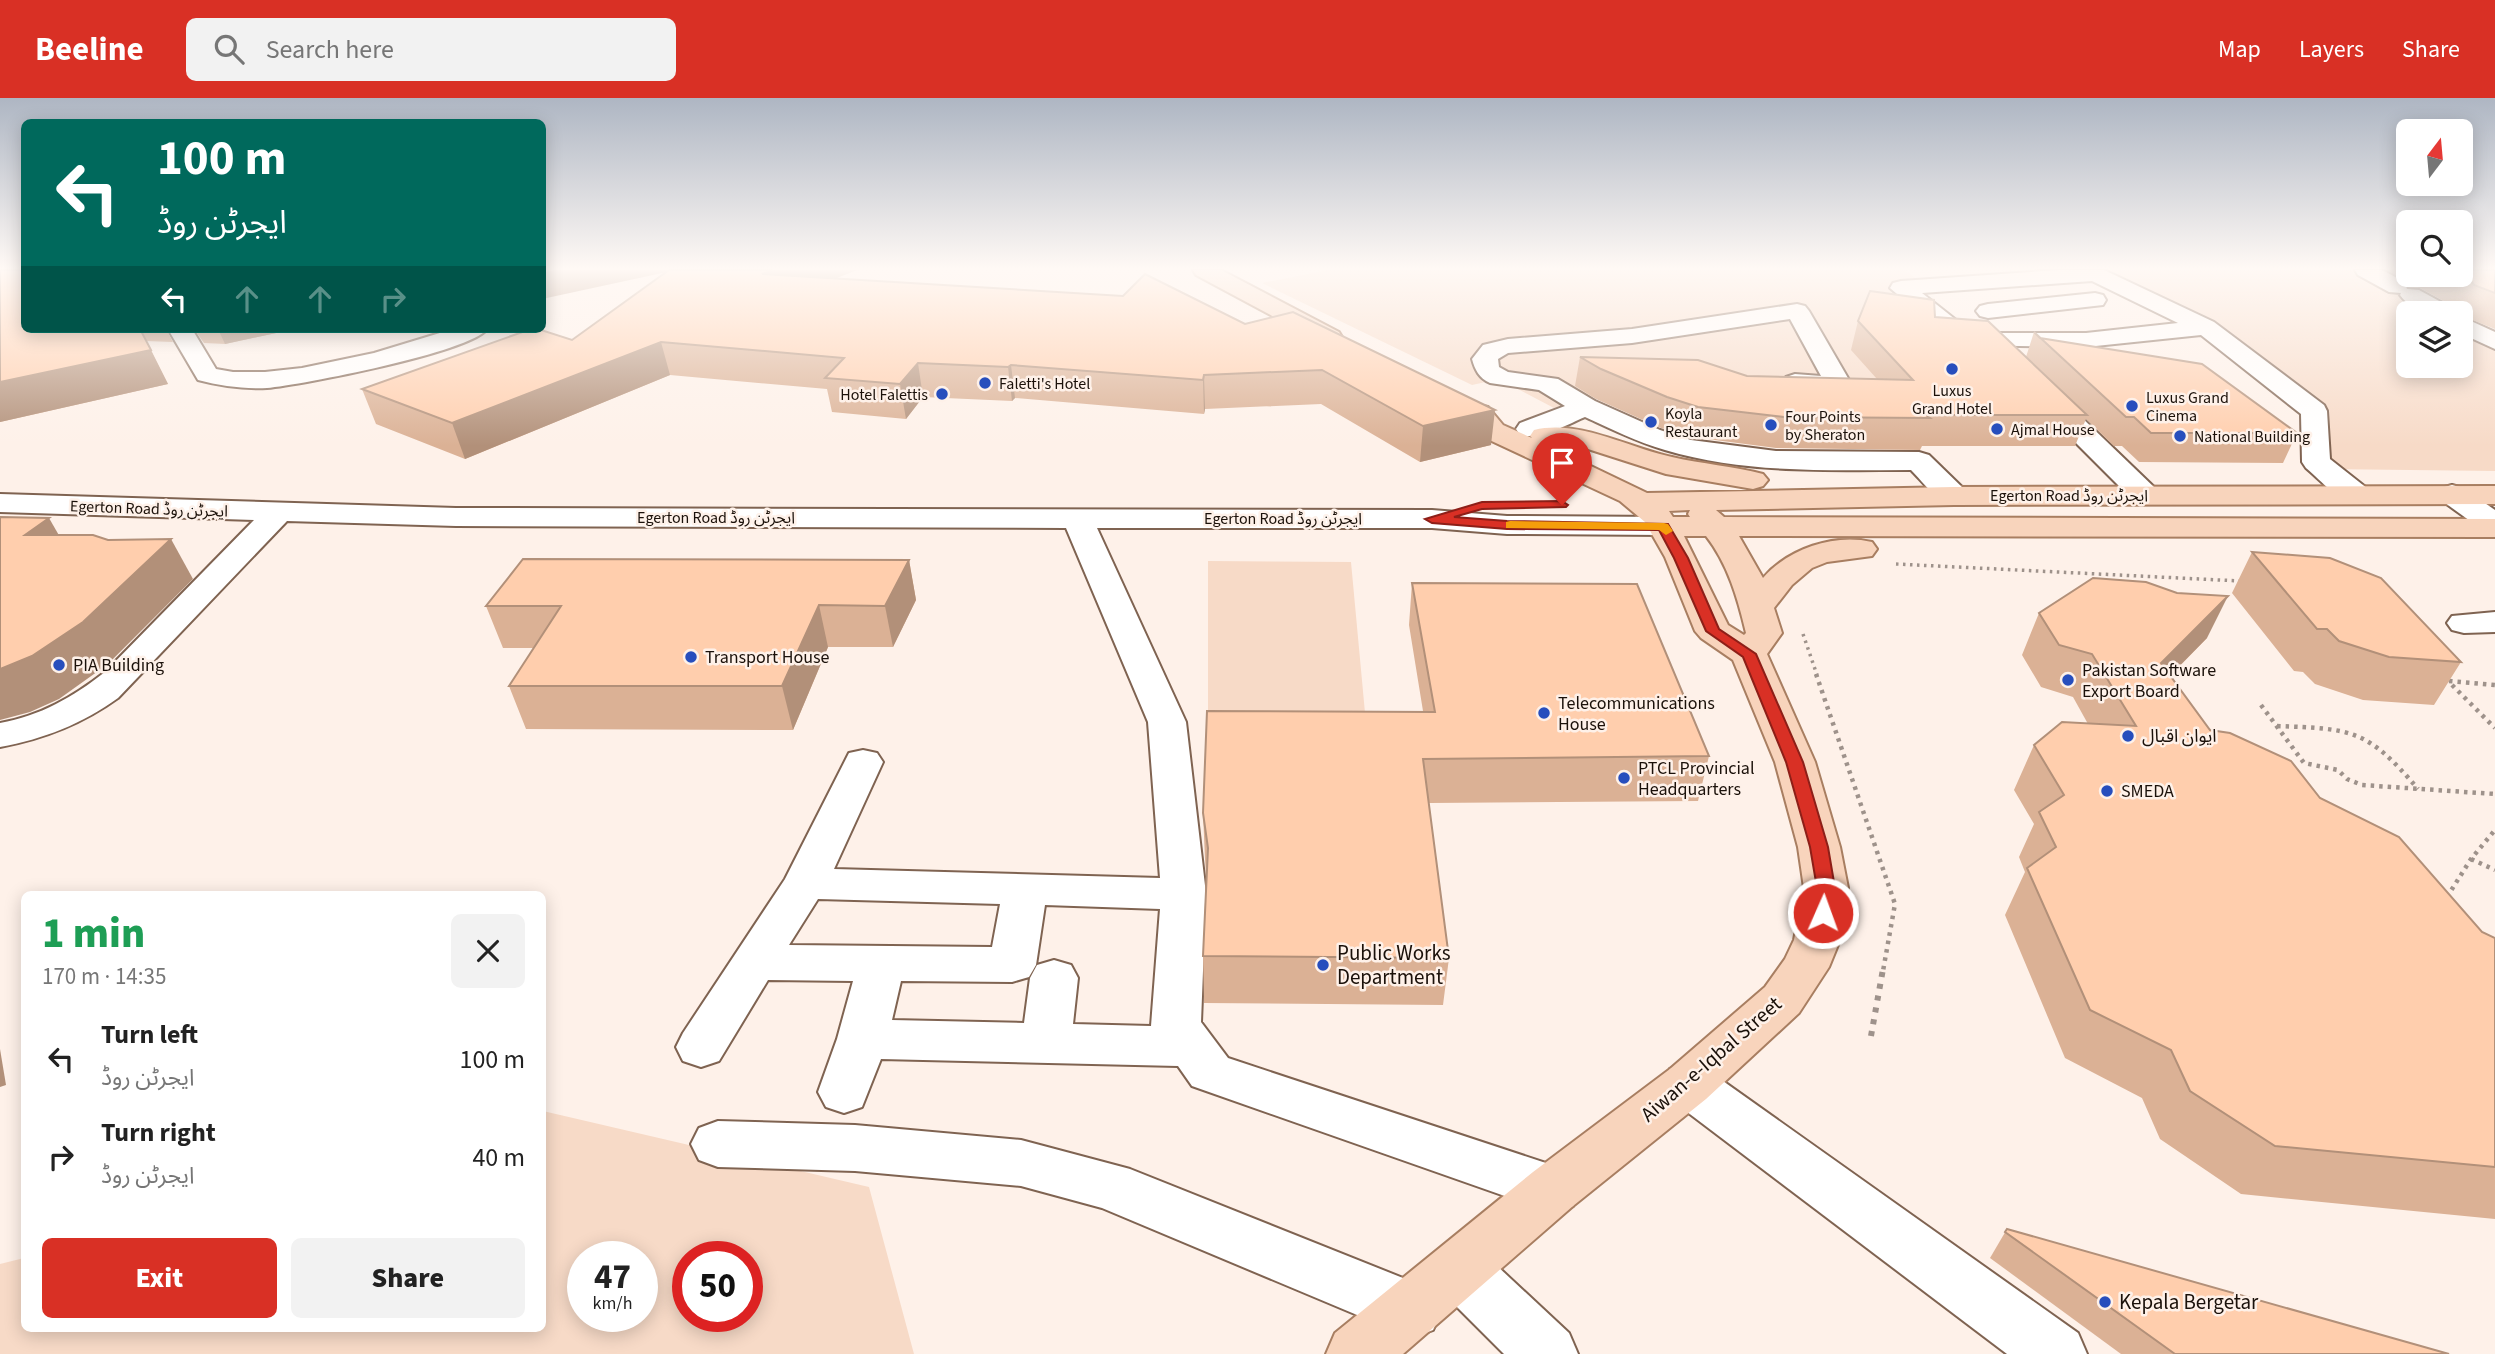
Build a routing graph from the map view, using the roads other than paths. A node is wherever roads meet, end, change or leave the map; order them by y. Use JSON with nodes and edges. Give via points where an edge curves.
{"nodes":[{"id":1,"x":1315,"y":329,"type":"edge"},
{"id":2,"x":1676,"y":329,"type":"edge"},
{"id":3,"x":1807,"y":329,"type":"edge"},
{"id":4,"x":1951,"y":329,"type":"edge"},
{"id":5,"x":2191,"y":329,"type":"edge"},
{"id":6,"x":2208,"y":329,"type":"edge"},
{"id":7,"x":2473,"y":330,"type":"edge"},
{"id":8,"x":182,"y":333,"type":"edge"},
{"id":9,"x":464,"y":333,"type":"edge"},
{"id":10,"x":1987,"y":340,"type":"junction"},
{"id":11,"x":2495,"y":342,"type":"edge"},
{"id":12,"x":1348,"y":346,"type":"edge"},
{"id":13,"x":2007,"y":359,"type":"edge"},
{"id":14,"x":2026,"y":379,"type":"edge"},
{"id":15,"x":1773,"y":381,"type":"edge"},
{"id":16,"x":1586,"y":407,"type":"junction"},
{"id":17,"x":1537,"y":432,"type":"junction"},
{"id":18,"x":2452,"y":494,"type":"junction"},
{"id":19,"x":2145,"y":495,"type":"junction"},
{"id":20,"x":2357,"y":495,"type":"junction"},
{"id":21,"x":2495,"y":495,"type":"edge"},
{"id":22,"x":1954,"y":496,"type":"junction"},
{"id":23,"x":1884,"y":497,"type":"junction"},
{"id":24,"x":1683,"y":500,"type":"junction"},
{"id":25,"x":0,"y":503,"type":"edge"},
{"id":26,"x":278,"y":513,"type":"junction"},
{"id":27,"x":1653,"y":514,"type":"junction"},
{"id":28,"x":1077,"y":518,"type":"junction"},
{"id":29,"x":2495,"y":526,"type":"edge"},
{"id":30,"x":1717,"y":528,"type":"junction"},
{"id":31,"x":1922,"y":529,"type":"junction"},
{"id":32,"x":229,"y":566,"type":"junction"},
{"id":33,"x":180,"y":567,"type":"dead end"},
{"id":34,"x":1758,"y":606,"type":"junction"},
{"id":35,"x":1749,"y":654,"type":"junction"},
{"id":36,"x":0,"y":735,"type":"edge"},
{"id":37,"x":863,"y":762,"type":"dead end"},
{"id":38,"x":806,"y":883,"type":"junction"},
{"id":39,"x":1025,"y":889,"type":"junction"},
{"id":40,"x":1184,"y":894,"type":"junction"},
{"id":41,"x":758,"y":962,"type":"junction"},
{"id":42,"x":882,"y":962,"type":"junction"},
{"id":43,"x":1054,"y":978,"type":"dead end"},
{"id":44,"x":862,"y":1039,"type":"junction"},
{"id":45,"x":1046,"y":1044,"type":"junction"},
{"id":46,"x":701,"y":1047,"type":"dead end"},
{"id":47,"x":1191,"y":1047,"type":"junction"},
{"id":48,"x":1688,"y":1084,"type":"junction"},
{"id":49,"x":844,"y":1092,"type":"dead end"},
{"id":50,"x":718,"y":1144,"type":"dead end"},
{"id":51,"x":1553,"y":1189,"type":"junction"},
{"id":52,"x":1460,"y":1270,"type":"junction"},
{"id":53,"x":1412,"y":1310,"type":"junction"},
{"id":54,"x":1357,"y":1354,"type":"edge"},
{"id":55,"x":1547,"y":1354,"type":"edge"},
{"id":56,"x":2056,"y":1354,"type":"edge"}],
"edges":[{"from":1,"to":12,"type":"main road"},
{"from":2,"to":16,"type":"street","via":[[1508,346],[1492,350],[1485,359],[1489,373],[1516,382],[1543,383]]},
{"from":3,"to":15,"type":"street","via":[[1839,386]]},
{"from":4,"to":10,"type":"street","via":[[1963,338]]},
{"from":5,"to":10,"type":"street","via":[[2086,340]]},
{"from":6,"to":20,"type":"street","via":[[2314,411],[2316,462]]},
{"from":7,"to":11,"type":"street"},
{"from":8,"to":9,"type":"street","via":[[207,374],[237,381],[369,362]]},
{"from":10,"to":13,"type":"street"},
{"from":14,"to":19,"type":"street"},
{"from":16,"to":17,"type":"street"},
{"from":16,"to":22,"type":"street","via":[[1659,438],[1712,453],[1771,460],[1919,461]]},
{"from":17,"to":23,"type":"main road","via":[[1592,441],[1714,475]]},
{"from":17,"to":24,"type":"main road"},
{"from":17,"to":27,"type":"main road","via":[[1467,407],[1493,430],[1622,490]]},
{"from":18,"to":20,"type":"main road","name":"Egerton Road ایجرٹن روڈ"},
{"from":18,"to":21,"type":"main road","name":"Egerton Road ایجرٹن روڈ"},
{"from":18,"to":29,"type":"street"},
{"from":19,"to":20,"type":"main road","name":"Egerton Road ایجرٹن روڈ"},
{"from":19,"to":22,"type":"main road","name":"Egerton Road ایجرٹن روڈ"},
{"from":22,"to":23,"type":"main road","name":"Egerton Road ایجرٹن روڈ"},
{"from":23,"to":24,"type":"main road","name":"Egerton Road ایجرٹن روڈ"},
{"from":24,"to":27,"type":"main road","name":"Egerton Road ایجرٹن روڈ"},
{"from":24,"to":30,"type":"main road"},
{"from":25,"to":26,"type":"street","name":"Egerton Road ایجرٹن روڈ"},
{"from":26,"to":28,"type":"street","name":"Egerton Road ایجرٹن روڈ"},
{"from":26,"to":32,"type":"street"},
{"from":27,"to":28,"type":"street","name":"Egerton Road ایجرٹن روڈ","via":[[1507,525],[1432,519]]},
{"from":27,"to":30,"type":"main road","name":"Egerton Road ایجرٹن روڈ"},
{"from":27,"to":35,"type":"main road","via":[[1681,558],[1713,631]]},
{"from":28,"to":40,"type":"street","via":[[1167,722]]},
{"from":29,"to":31,"type":"main road","name":"Egerton Road ایجرٹن روڈ"},
{"from":30,"to":31,"type":"main road","name":"Egerton Road ایجرٹن روڈ"},
{"from":30,"to":34,"type":"main road","via":[[1736,555]]},
{"from":31,"to":34,"type":"main road","via":[[1881,548],[1806,556],[1779,578]]},
{"from":32,"to":33,"type":"street"},
{"from":32,"to":36,"type":"street","via":[[98,697],[62,718]]},
{"from":34,"to":35,"type":"main road","via":[[1765,633]]},
{"from":35,"to":48,"type":"main road","name":"Aiwan-e-Iqbal Street","via":[[1795,762],[1826,888],[1823,913],[1805,967],[1782,1000]]},
{"from":37,"to":38,"type":"street"},
{"from":38,"to":39,"type":"street"},
{"from":38,"to":41,"type":"street"},
{"from":39,"to":40,"type":"street"},
{"from":39,"to":42,"type":"street","via":[[1012,965]]},
{"from":40,"to":47,"type":"street","via":[[1176,1026]]},
{"from":41,"to":42,"type":"street"},
{"from":41,"to":46,"type":"street"},
{"from":42,"to":44,"type":"street"},
{"from":43,"to":45,"type":"street"},
{"from":44,"to":45,"type":"street"},
{"from":44,"to":49,"type":"street"},
{"from":45,"to":47,"type":"street"},
{"from":47,"to":51,"type":"street","via":[[1210,1072]]},
{"from":48,"to":51,"type":"main road","name":"Aiwan-e-Iqbal Street"},
{"from":48,"to":56,"type":"street"},
{"from":50,"to":53,"type":"street","via":[[855,1148],[1021,1163],[1110,1186]]},
{"from":51,"to":52,"type":"main road","name":"Aiwan-e-Iqbal Street"},
{"from":52,"to":53,"type":"main road","name":"Aiwan-e-Iqbal Street"},
{"from":52,"to":55,"type":"street"},
{"from":53,"to":54,"type":"main road","name":"Aiwan-e-Iqbal Street"}]}
